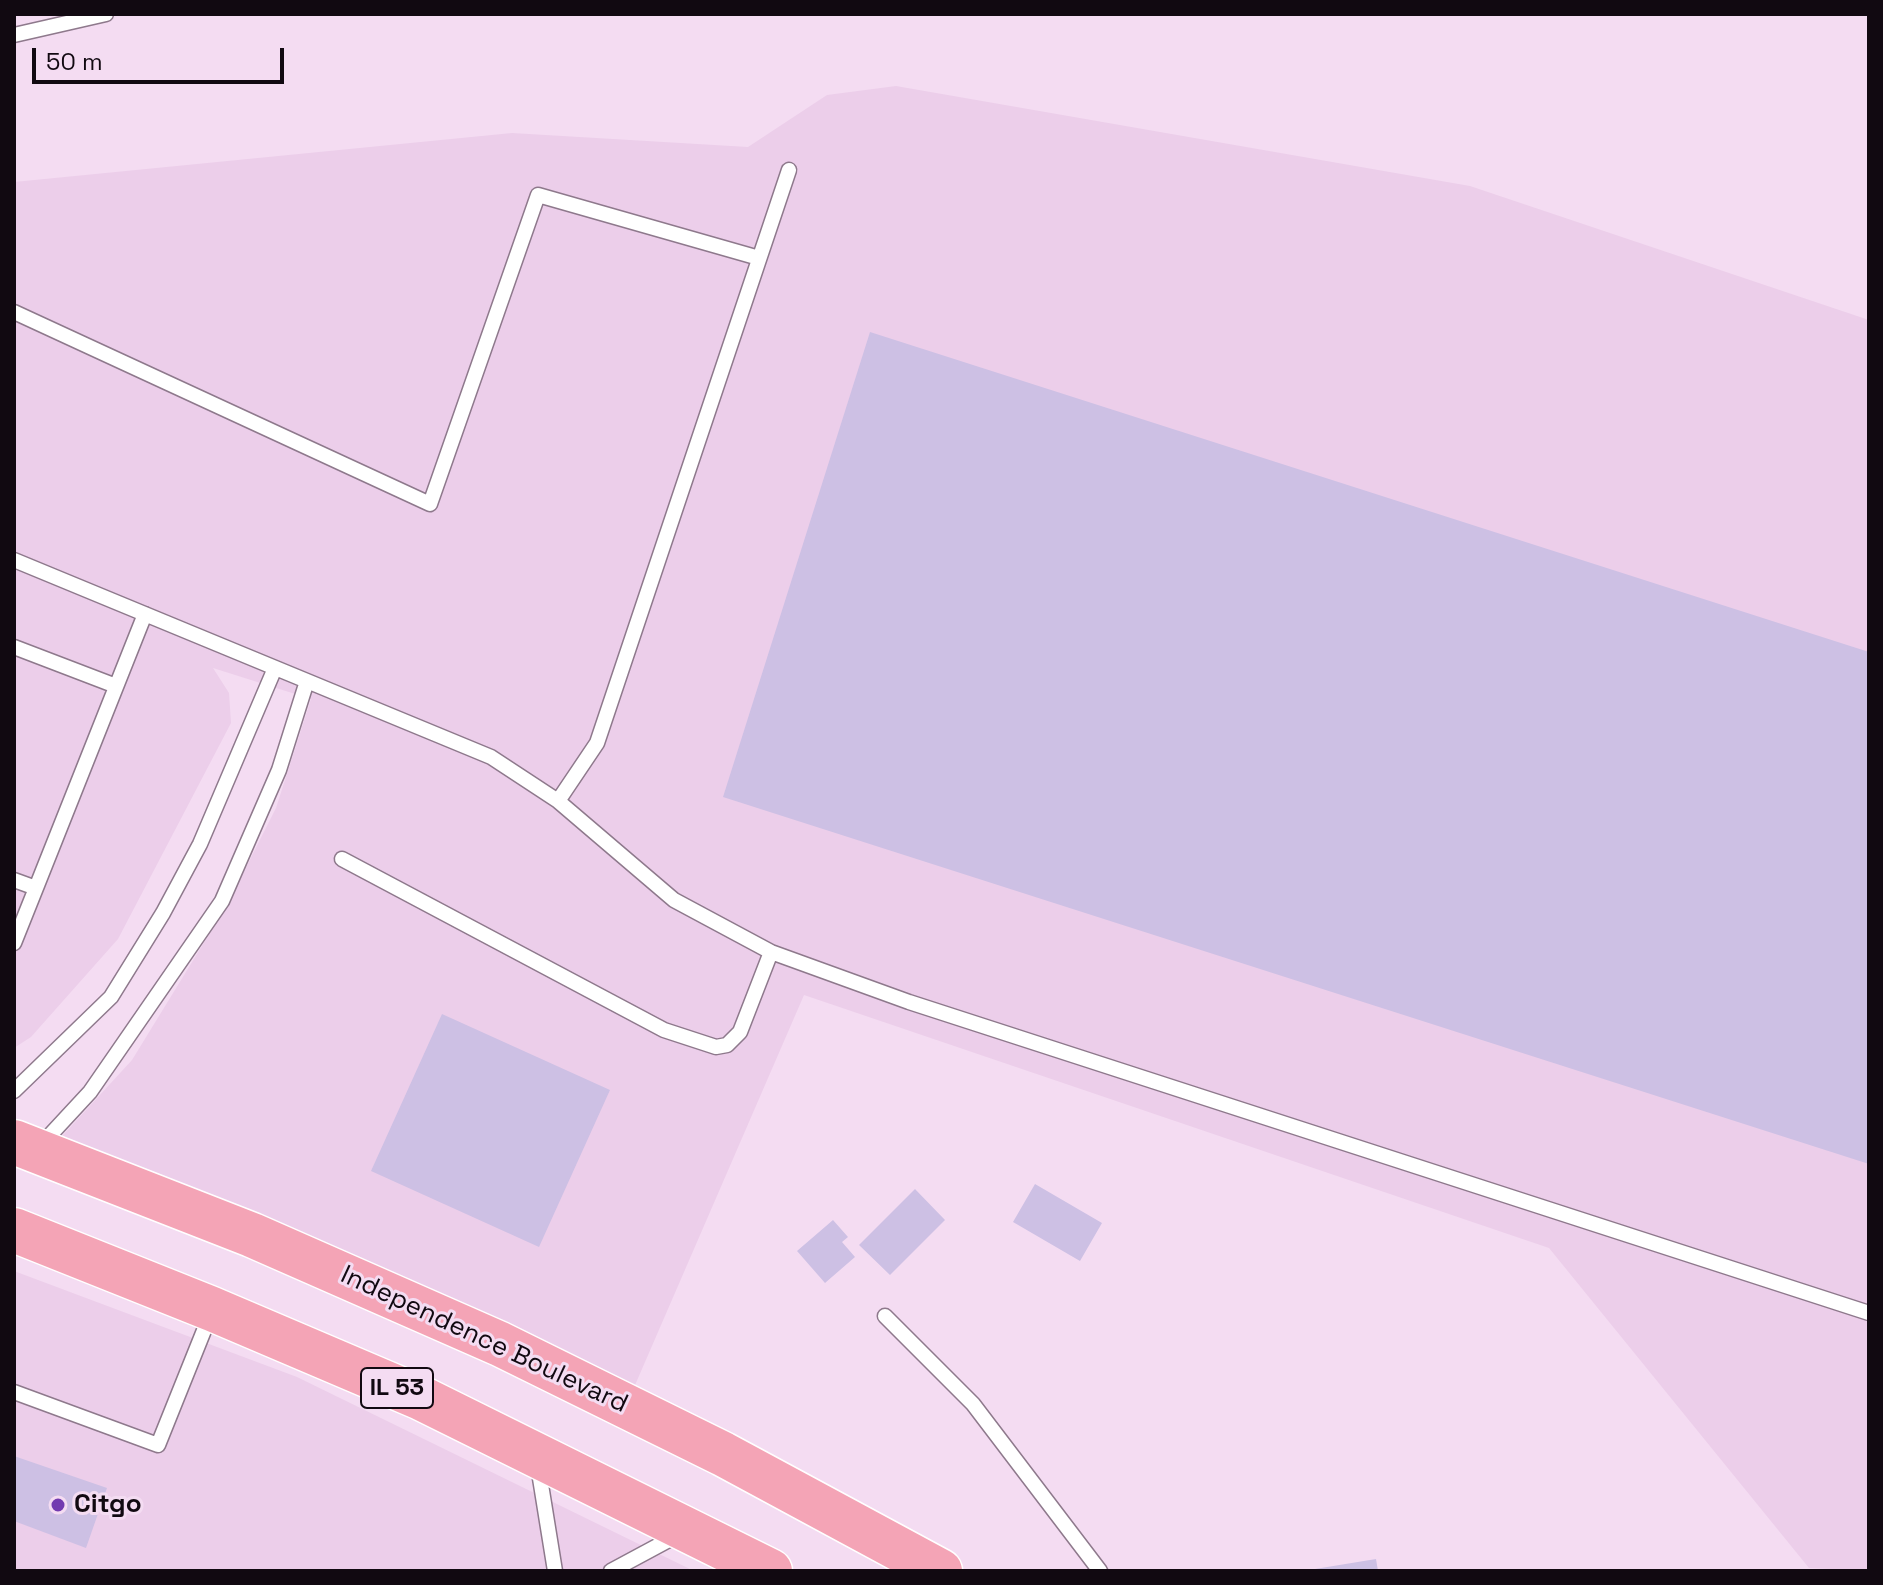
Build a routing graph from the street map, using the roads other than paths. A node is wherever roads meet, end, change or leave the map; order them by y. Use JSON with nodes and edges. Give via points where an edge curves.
{"nodes":[{"id":1,"x":106,"y":14,"type":"edge"},
{"id":2,"x":14,"y":35,"type":"edge"},
{"id":3,"x":789,"y":170,"type":"dead end"},
{"id":4,"x":759,"y":258,"type":"junction"},
{"id":5,"x":14,"y":312,"type":"edge"},
{"id":6,"x":14,"y":560,"type":"edge"},
{"id":7,"x":145,"y":614,"type":"junction"},
{"id":8,"x":14,"y":647,"type":"edge"},
{"id":9,"x":275,"y":668,"type":"junction"},
{"id":10,"x":307,"y":681,"type":"junction"},
{"id":11,"x":116,"y":686,"type":"junction"},
{"id":12,"x":558,"y":801,"type":"junction"},
{"id":13,"x":342,"y":859,"type":"dead end"},
{"id":14,"x":14,"y":880,"type":"edge"},
{"id":15,"x":36,"y":888,"type":"junction"},
{"id":16,"x":14,"y":943,"type":"edge"},
{"id":17,"x":771,"y":952,"type":"junction"},
{"id":18,"x":14,"y":1091,"type":"edge"},
{"id":19,"x":21,"y":1154,"type":"edge"},
{"id":20,"x":14,"y":1230,"type":"edge"},
{"id":21,"x":212,"y":1309,"type":"junction"},
{"id":22,"x":1869,"y":1313,"type":"edge"},
{"id":23,"x":885,"y":1316,"type":"dead end"},
{"id":24,"x":14,"y":1392,"type":"edge"},
{"id":25,"x":536,"y":1453,"type":"junction"},
{"id":26,"x":688,"y":1529,"type":"junction"},
{"id":27,"x":555,"y":1571,"type":"edge"},
{"id":28,"x":611,"y":1571,"type":"edge"},
{"id":29,"x":770,"y":1571,"type":"edge"},
{"id":30,"x":940,"y":1571,"type":"edge"},
{"id":31,"x":1100,"y":1571,"type":"edge"}],
"edges":[{"from":1,"to":2,"type":"lane"},
{"from":3,"to":4,"type":"lane"},
{"from":4,"to":5,"type":"lane","via":[[538,195],[430,504]]},
{"from":4,"to":12,"type":"lane","via":[[597,743]]},
{"from":6,"to":7,"type":"lane"},
{"from":7,"to":9,"type":"lane"},
{"from":7,"to":11,"type":"lane"},
{"from":8,"to":11,"type":"lane"},
{"from":9,"to":10,"type":"lane"},
{"from":9,"to":18,"type":"lane","via":[[200,844],[126,973],[111,997]]},
{"from":10,"to":12,"type":"lane","via":[[491,757]]},
{"from":10,"to":19,"type":"lane","via":[[279,770],[222,901],[90,1092]]},
{"from":11,"to":15,"type":"lane"},
{"from":12,"to":17,"type":"lane","via":[[674,900]]},
{"from":13,"to":17,"type":"lane","via":[[664,1030],[716,1047],[727,1045],[740,1032]]},
{"from":14,"to":15,"type":"lane"},
{"from":15,"to":16,"type":"lane"},
{"from":17,"to":22,"type":"lane","via":[[909,1002]]},
{"from":19,"to":30,"type":"main road","name":"Independence Boulevard","via":[[252,1235],[500,1344],[723,1454]]},
{"from":20,"to":21,"type":"main road","number":"IL 53"},
{"from":21,"to":24,"type":"lane","via":[[158,1445]]},
{"from":21,"to":25,"type":"main road","number":"IL 53"},
{"from":23,"to":31,"type":"lane","via":[[973,1404]]},
{"from":25,"to":26,"type":"main road","number":"IL 53"},
{"from":25,"to":27,"type":"lane"},
{"from":26,"to":28,"type":"lane"},
{"from":26,"to":29,"type":"main road","number":"IL 53"}]}
